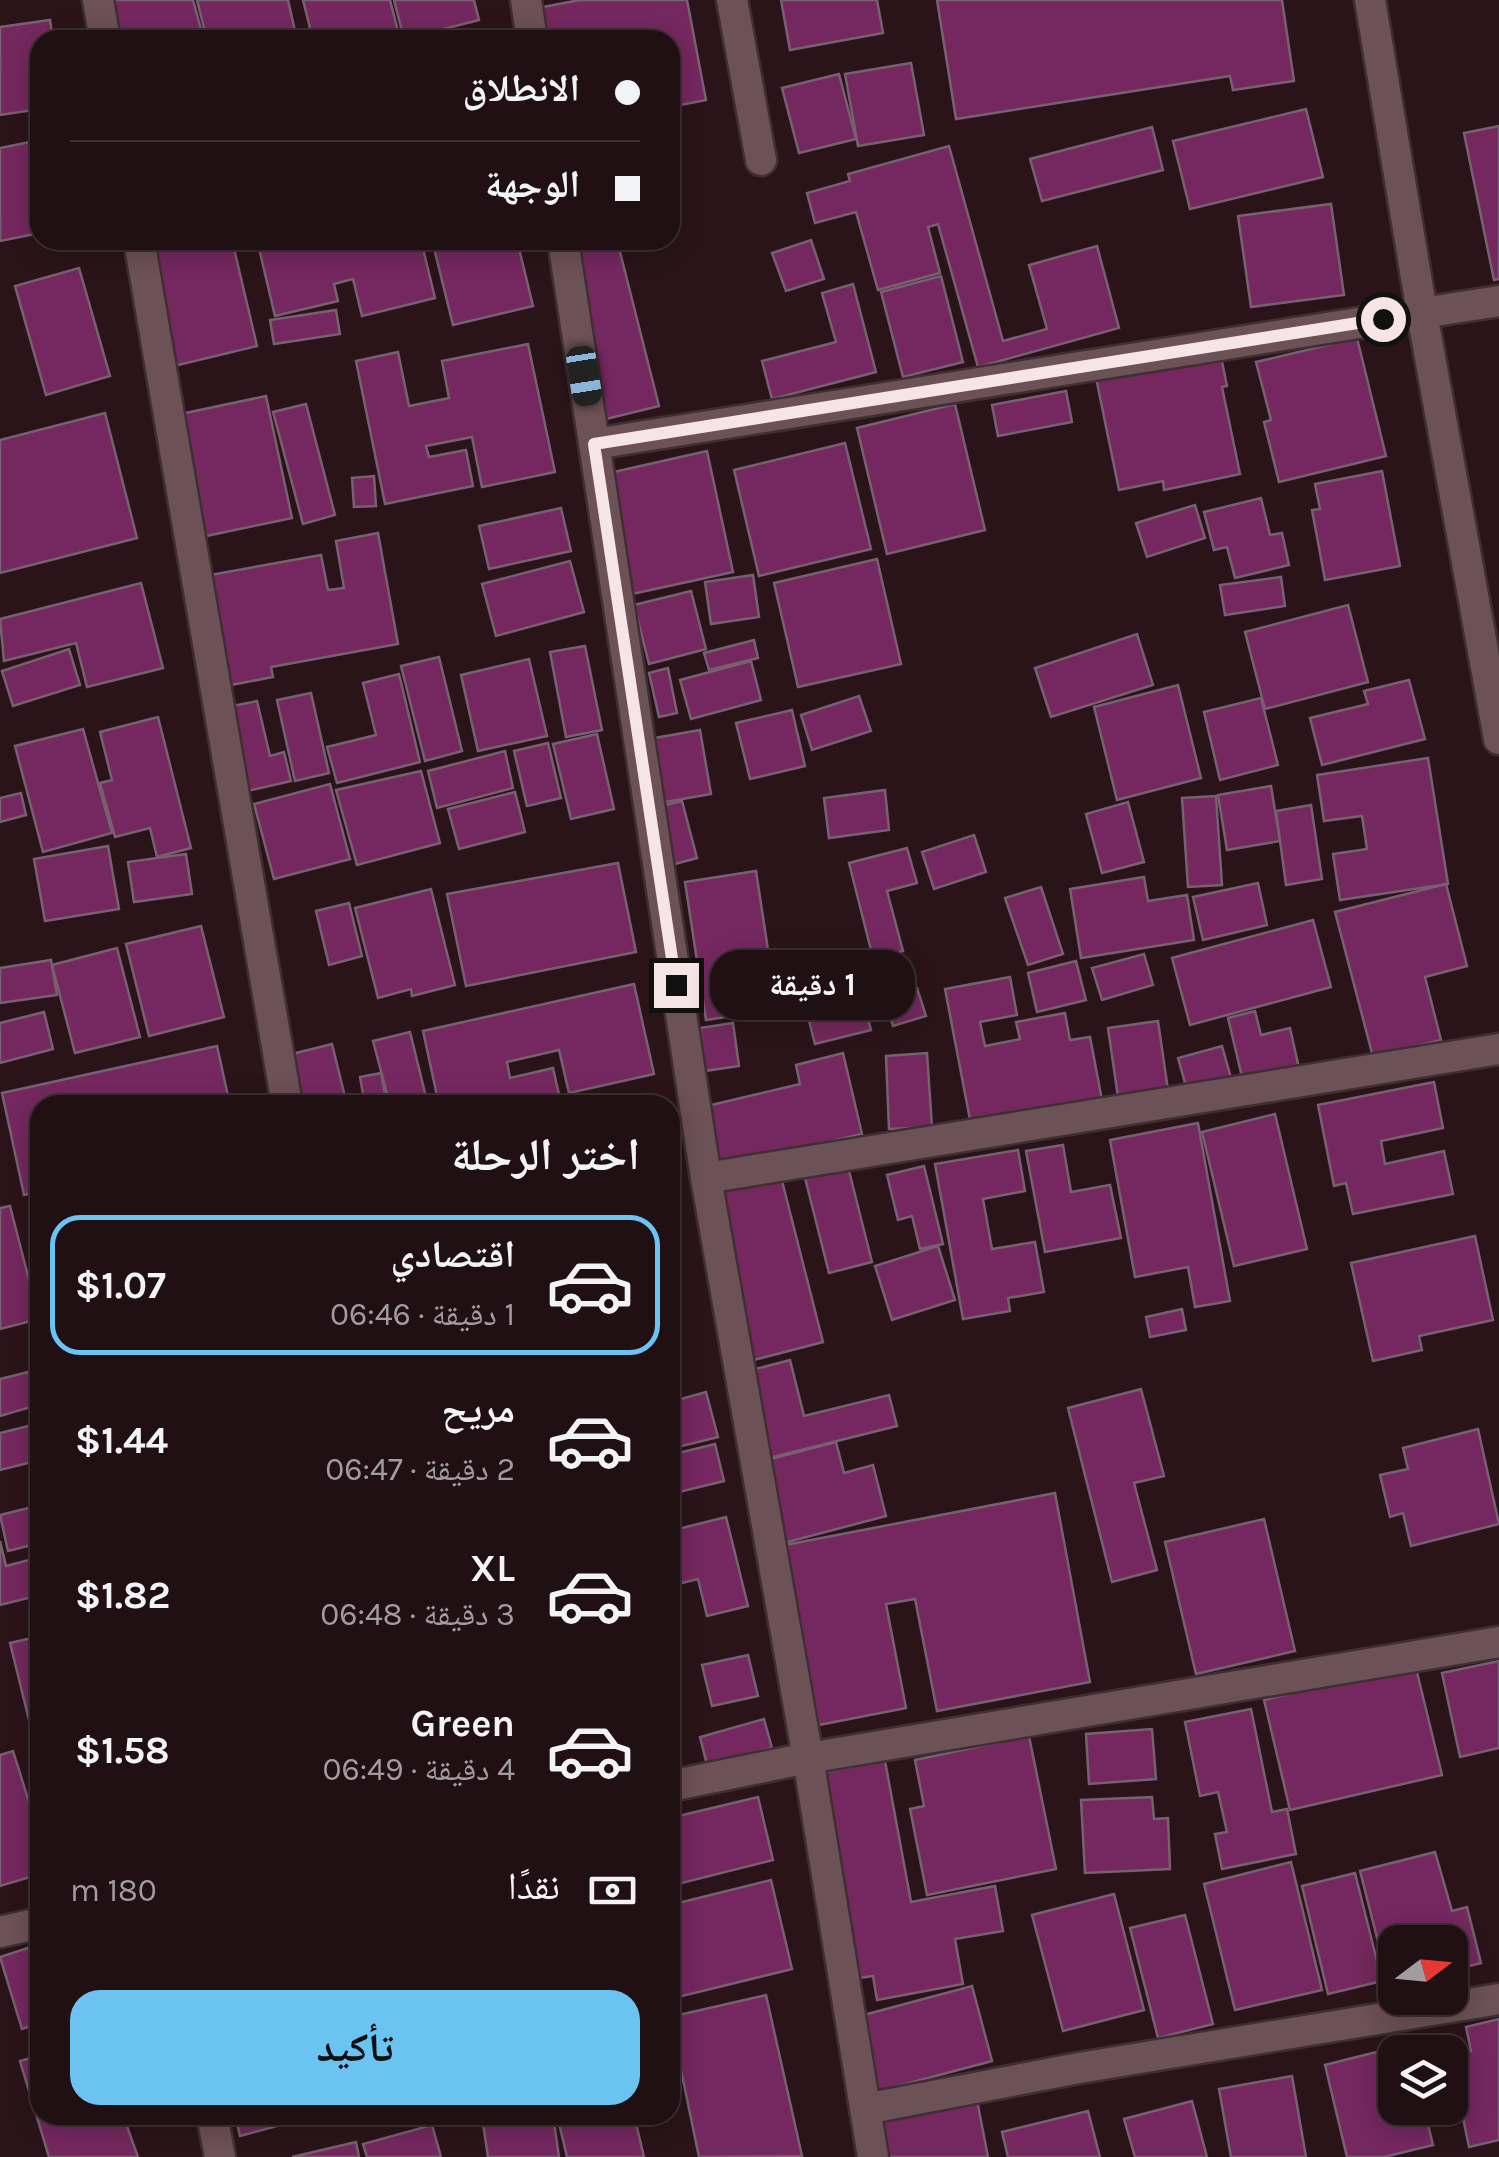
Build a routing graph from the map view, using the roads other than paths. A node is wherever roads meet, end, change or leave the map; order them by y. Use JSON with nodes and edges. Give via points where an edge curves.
{"nodes":[{"id":1,"x":98,"y":0,"type":"edge"},
{"id":2,"x":526,"y":0,"type":"edge"},
{"id":3,"x":732,"y":0,"type":"edge"},
{"id":4,"x":1370,"y":0,"type":"edge"},
{"id":5,"x":103,"y":30,"type":"edge"},
{"id":6,"x":530,"y":30,"type":"edge"},
{"id":7,"x":761,"y":160,"type":"dead end"},
{"id":8,"x":141,"y":250,"type":"edge"},
{"id":9,"x":565,"y":250,"type":"edge"},
{"id":10,"x":1499,"y":301,"type":"edge"},
{"id":11,"x":1422,"y":312,"type":"junction"},
{"id":12,"x":594,"y":444,"type":"junction"},
{"id":13,"x":1499,"y":739,"type":"edge"},
{"id":14,"x":1499,"y":1049,"type":"edge"},
{"id":15,"x":285,"y":1095,"type":"edge"},
{"id":16,"x":706,"y":1178,"type":"junction"},
{"id":17,"x":1499,"y":1642,"type":"edge"},
{"id":18,"x":808,"y":1758,"type":"junction"},
{"id":19,"x":680,"y":1784,"type":"edge"},
{"id":20,"x":30,"y":1925,"type":"edge"},
{"id":21,"x":0,"y":1932,"type":"edge"},
{"id":22,"x":1499,"y":1999,"type":"edge"},
{"id":23,"x":865,"y":2109,"type":"junction"},
{"id":24,"x":214,"y":2125,"type":"edge"},
{"id":25,"x":220,"y":2157,"type":"edge"},
{"id":26,"x":873,"y":2157,"type":"edge"}],
"edges":[{"from":1,"to":5,"type":"street"},
{"from":2,"to":6,"type":"street"},
{"from":3,"to":7,"type":"street"},
{"from":4,"to":11,"type":"street"},
{"from":8,"to":15,"type":"street"},
{"from":9,"to":12,"type":"street"},
{"from":10,"to":11,"type":"street"},
{"from":11,"to":12,"type":"street"},
{"from":11,"to":13,"type":"street"},
{"from":12,"to":16,"type":"street"},
{"from":14,"to":16,"type":"street"},
{"from":16,"to":18,"type":"street"},
{"from":17,"to":18,"type":"street"},
{"from":18,"to":19,"type":"street"},
{"from":18,"to":23,"type":"street"},
{"from":20,"to":21,"type":"street"},
{"from":22,"to":23,"type":"street"},
{"from":23,"to":26,"type":"street"},
{"from":24,"to":25,"type":"street"}]}
